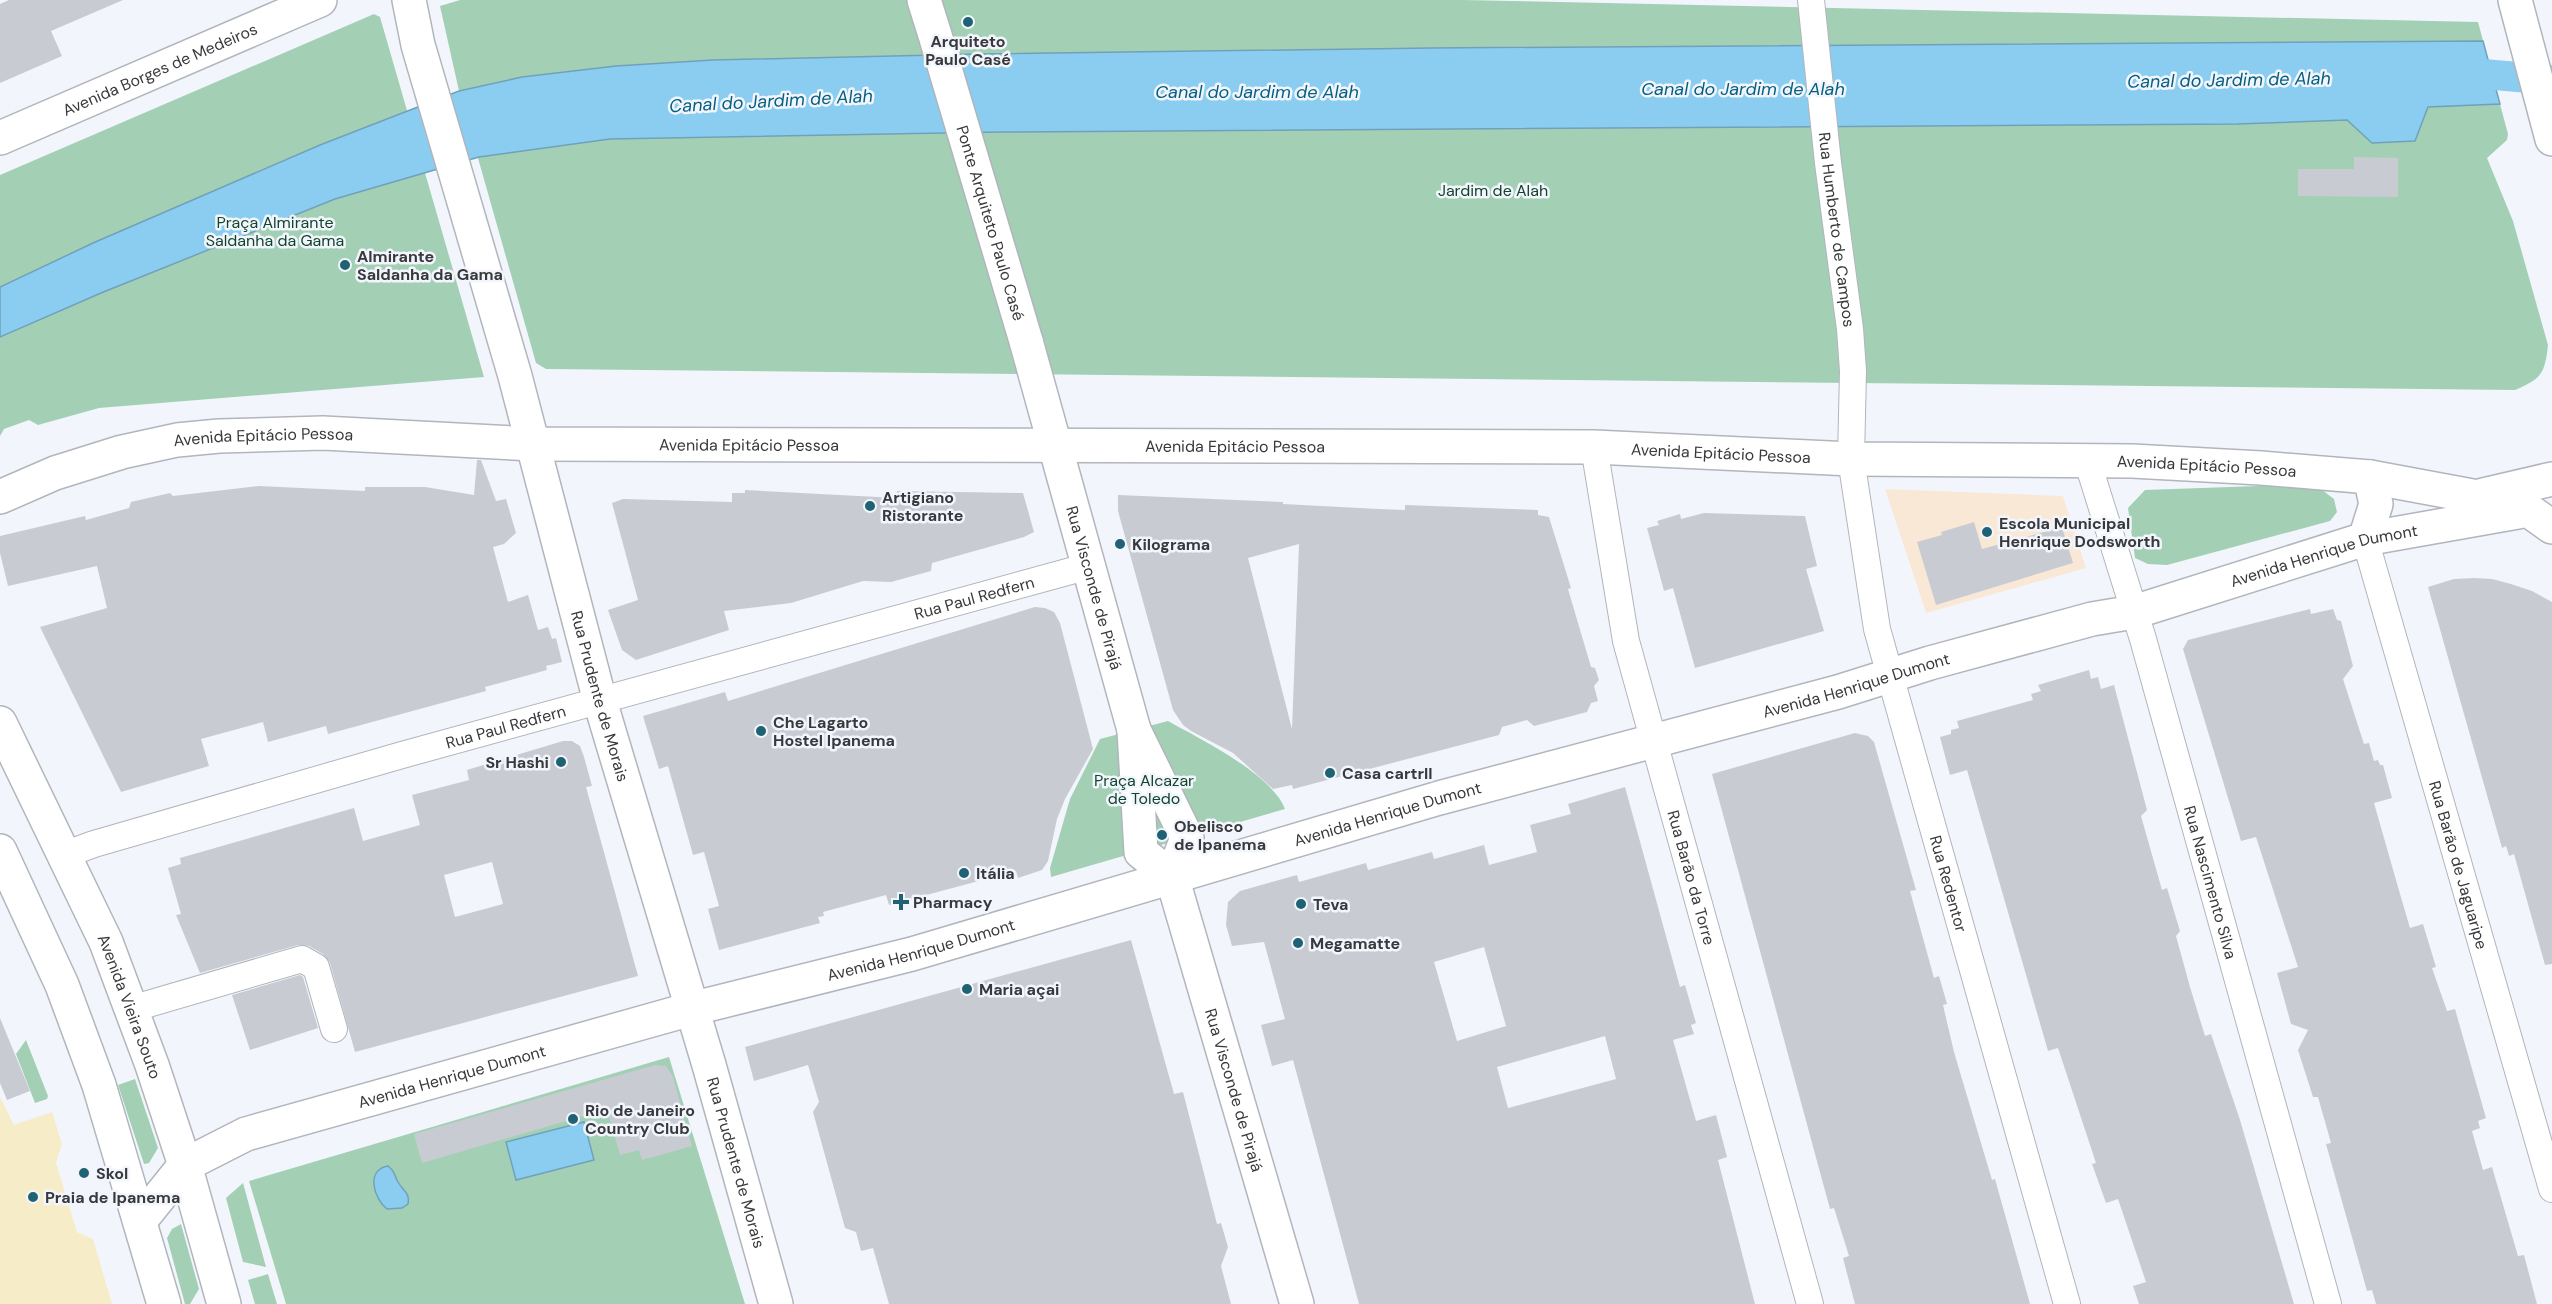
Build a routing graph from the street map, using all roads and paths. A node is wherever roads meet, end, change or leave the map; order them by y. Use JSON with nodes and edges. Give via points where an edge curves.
{"nodes":[{"id":1,"x":320,"y":0,"type":"edge"},
{"id":2,"x":410,"y":0,"type":"edge"},
{"id":3,"x":924,"y":0,"type":"edge"},
{"id":4,"x":1811,"y":0,"type":"edge"},
{"id":5,"x":2516,"y":4,"type":"edge"},
{"id":6,"x":0,"y":138,"type":"edge"},
{"id":7,"x":2552,"y":139,"type":"edge"},
{"id":8,"x":533,"y":444,"type":"junction"},
{"id":9,"x":1056,"y":447,"type":"junction"},
{"id":10,"x":1594,"y":447,"type":"junction"},
{"id":11,"x":1851,"y":459,"type":"junction"},
{"id":12,"x":2087,"y":460,"type":"junction"},
{"id":13,"x":2370,"y":477,"type":"junction"},
{"id":14,"x":2552,"y":479,"type":"edge"},
{"id":15,"x":0,"y":497,"type":"edge"},
{"id":16,"x":2476,"y":497,"type":"junction"},
{"id":17,"x":2540,"y":518,"type":"edge"},
{"id":18,"x":2365,"y":539,"type":"junction"},
{"id":19,"x":1089,"y":566,"type":"junction"},
{"id":20,"x":2134,"y":612,"type":"junction"},
{"id":21,"x":1890,"y":676,"type":"junction"},
{"id":22,"x":600,"y":701,"type":"junction"},
{"id":23,"x":0,"y":723,"type":"edge"},
{"id":24,"x":1654,"y":740,"type":"junction"},
{"id":25,"x":0,"y":851,"type":"edge"},
{"id":26,"x":64,"y":855,"type":"junction"},
{"id":27,"x":1173,"y":877,"type":"junction"},
{"id":28,"x":690,"y":1009,"type":"junction"},
{"id":29,"x":131,"y":1010,"type":"junction"},
{"id":30,"x":334,"y":1029,"type":"dead end"},
{"id":31,"x":185,"y":1166,"type":"junction"},
{"id":32,"x":2552,"y":1190,"type":"edge"},
{"id":33,"x":140,"y":1221,"type":"junction"},
{"id":34,"x":164,"y":1304,"type":"edge"},
{"id":35,"x":224,"y":1304,"type":"edge"},
{"id":36,"x":776,"y":1304,"type":"edge"},
{"id":37,"x":1297,"y":1304,"type":"edge"},
{"id":38,"x":1810,"y":1304,"type":"edge"},
{"id":39,"x":2067,"y":1304,"type":"edge"},
{"id":40,"x":2328,"y":1304,"type":"edge"}],
"edges":[{"from":1,"to":6,"type":"main road","name":"Avenida Borges de Medeiros"},
{"from":2,"to":8,"type":"main road","name":"Rua Prudente de Morais","via":[[418,45]]},
{"from":3,"to":9,"type":"main road","name":"Ponte Arquiteto Paulo Casé","bridge":true},
{"from":4,"to":11,"type":"street","name":"Rua Humberto de Campos","via":[[1851,345]]},
{"from":5,"to":7,"type":"main road"},
{"from":8,"to":9,"type":"main road","name":"Avenida Epitácio Pessoa"},
{"from":8,"to":15,"type":"main road","name":"Avenida Epitácio Pessoa","via":[[323,433],[177,440],[55,473]]},
{"from":8,"to":22,"type":"main road","name":"Rua Prudente de Morais"},
{"from":9,"to":10,"type":"main road","name":"Avenida Epitácio Pessoa"},
{"from":9,"to":19,"type":"main road","name":"Rua Visconde de Pirajá"},
{"from":10,"to":11,"type":"main road","name":"Avenida Epitácio Pessoa"},
{"from":10,"to":24,"type":"street","name":"Rua Barão da Torre","via":[[1626,641]]},
{"from":11,"to":12,"type":"main road","name":"Avenida Epitácio Pessoa"},
{"from":11,"to":21,"type":"street","name":"Rua Redentor","via":[[1877,629]]},
{"from":12,"to":13,"type":"main road","name":"Avenida Epitácio Pessoa"},
{"from":12,"to":20,"type":"street","name":"Rua Nascimento Silva"},
{"from":13,"to":16,"type":"main road","name":"Avenida Epitácio Pessoa"},
{"from":13,"to":18,"type":"main road","via":[[2376,504]]},
{"from":14,"to":16,"type":"main road","name":"Avenida Epitácio Pessoa"},
{"from":16,"to":17,"type":"main road","name":"Avenida Epitácio Pessoa","via":[[2510,503]]},
{"from":17,"to":18,"type":"main road","name":"Avenida Henrique Dumont"},
{"from":18,"to":20,"type":"main road","name":"Avenida Henrique Dumont"},
{"from":18,"to":32,"type":"street","name":"Rua Barão de Jaguaripe"},
{"from":19,"to":22,"type":"street","name":"Rua Paul Redfern"},
{"from":19,"to":27,"type":"main road","name":"Rua Visconde de Pirajá","via":[[1134,730],[1187,838]]},
{"from":20,"to":21,"type":"main road","name":"Avenida Henrique Dumont","via":[[2080,622]]},
{"from":20,"to":40,"type":"street","name":"Rua Nascimento Silva"},
{"from":21,"to":24,"type":"main road","name":"Avenida Henrique Dumont"},
{"from":21,"to":39,"type":"street","name":"Rua Redentor"},
{"from":22,"to":26,"type":"street","name":"Rua Paul Redfern"},
{"from":22,"to":28,"type":"main road","name":"Rua Prudente de Morais"},
{"from":23,"to":26,"type":"main road","name":"Avenida Vieira Souto"},
{"from":24,"to":27,"type":"main road","name":"Avenida Henrique Dumont"},
{"from":24,"to":38,"type":"street","name":"Rua Barão da Torre"},
{"from":25,"to":33,"type":"main road","via":[[62,985],[99,1085]]},
{"from":26,"to":29,"type":"main road","name":"Avenida Vieira Souto","via":[[106,942]]},
{"from":27,"to":28,"type":"main road","name":"Avenida Henrique Dumont","via":[[912,954]]},
{"from":27,"to":37,"type":"main road","name":"Rua Visconde de Pirajá"},
{"from":28,"to":31,"type":"main road","name":"Avenida Henrique Dumont","via":[[246,1134]]},
{"from":28,"to":36,"type":"main road","name":"Rua Prudente de Morais"},
{"from":29,"to":30,"type":"street","via":[[302,959],[316,967]]},
{"from":29,"to":31,"type":"main road","name":"Avenida Vieira Souto"},
{"from":31,"to":33,"type":"main road","name":"Avenida Henrique Dumont"},
{"from":31,"to":35,"type":"main road","name":"Avenida Vieira Souto"},
{"from":33,"to":34,"type":"main road"}]}
